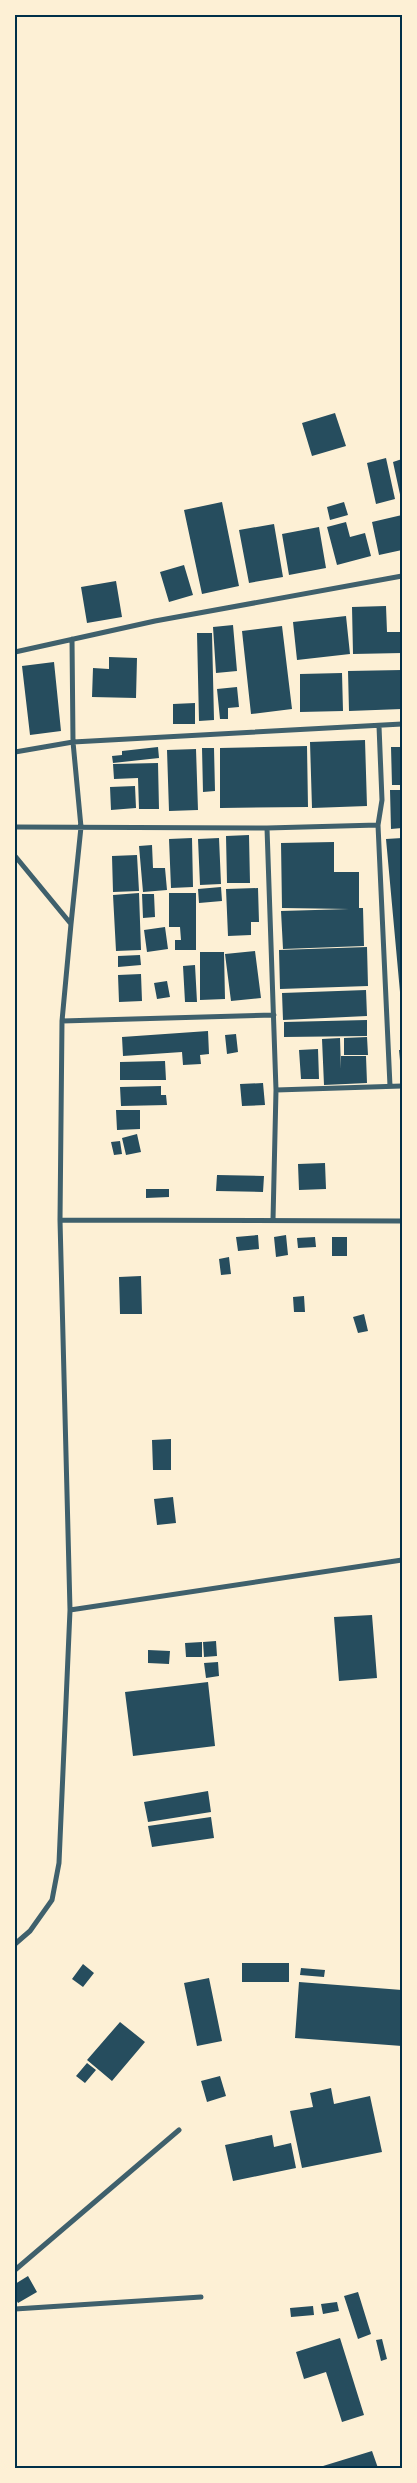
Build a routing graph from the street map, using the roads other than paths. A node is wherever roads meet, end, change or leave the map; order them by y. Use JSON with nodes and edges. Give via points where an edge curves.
{"nodes":[{"id":1,"x":402,"y":576,"type":"edge"},
{"id":2,"x":72,"y":639,"type":"junction"},
{"id":3,"x":15,"y":652,"type":"edge"},
{"id":4,"x":402,"y":724,"type":"edge"},
{"id":5,"x":379,"y":726,"type":"junction"},
{"id":6,"x":73,"y":742,"type":"junction"},
{"id":7,"x":15,"y":752,"type":"edge"},
{"id":8,"x":378,"y":825,"type":"junction"},
{"id":9,"x":15,"y":827,"type":"edge"},
{"id":10,"x":81,"y":827,"type":"junction"},
{"id":11,"x":267,"y":828,"type":"junction"},
{"id":12,"x":15,"y":856,"type":"edge"},
{"id":13,"x":71,"y":924,"type":"junction"},
{"id":14,"x":274,"y":1015,"type":"junction"},
{"id":15,"x":62,"y":1021,"type":"junction"},
{"id":16,"x":390,"y":1086,"type":"junction"},
{"id":17,"x":402,"y":1086,"type":"edge"},
{"id":18,"x":276,"y":1090,"type":"junction"},
{"id":19,"x":60,"y":1220,"type":"junction"},
{"id":20,"x":273,"y":1220,"type":"junction"},
{"id":21,"x":402,"y":1221,"type":"edge"},
{"id":22,"x":402,"y":1560,"type":"edge"},
{"id":23,"x":70,"y":1610,"type":"junction"},
{"id":24,"x":15,"y":1944,"type":"edge"},
{"id":25,"x":179,"y":2130,"type":"dead end"},
{"id":26,"x":15,"y":2270,"type":"edge"},
{"id":27,"x":201,"y":2297,"type":"dead end"},
{"id":28,"x":15,"y":2309,"type":"edge"}],
"edges":[{"from":1,"to":2,"type":"street"},
{"from":2,"to":3,"type":"street"},
{"from":2,"to":6,"type":"street"},
{"from":4,"to":5,"type":"street"},
{"from":5,"to":6,"type":"street"},
{"from":5,"to":8,"type":"street","via":[[382,800]]},
{"from":6,"to":7,"type":"street"},
{"from":6,"to":10,"type":"street"},
{"from":8,"to":11,"type":"street"},
{"from":8,"to":16,"type":"street"},
{"from":9,"to":10,"type":"street"},
{"from":10,"to":11,"type":"street"},
{"from":10,"to":13,"type":"street"},
{"from":11,"to":14,"type":"street"},
{"from":12,"to":13,"type":"street"},
{"from":13,"to":15,"type":"street"},
{"from":14,"to":15,"type":"street"},
{"from":14,"to":18,"type":"street"},
{"from":15,"to":19,"type":"street"},
{"from":16,"to":17,"type":"street"},
{"from":16,"to":18,"type":"street"},
{"from":18,"to":20,"type":"street"},
{"from":19,"to":20,"type":"street"},
{"from":19,"to":23,"type":"street"},
{"from":20,"to":21,"type":"street"},
{"from":22,"to":23,"type":"street"},
{"from":23,"to":24,"type":"street","via":[[59,1863],[52,1900],[30,1931]]},
{"from":25,"to":26,"type":"street"},
{"from":27,"to":28,"type":"street"}]}
